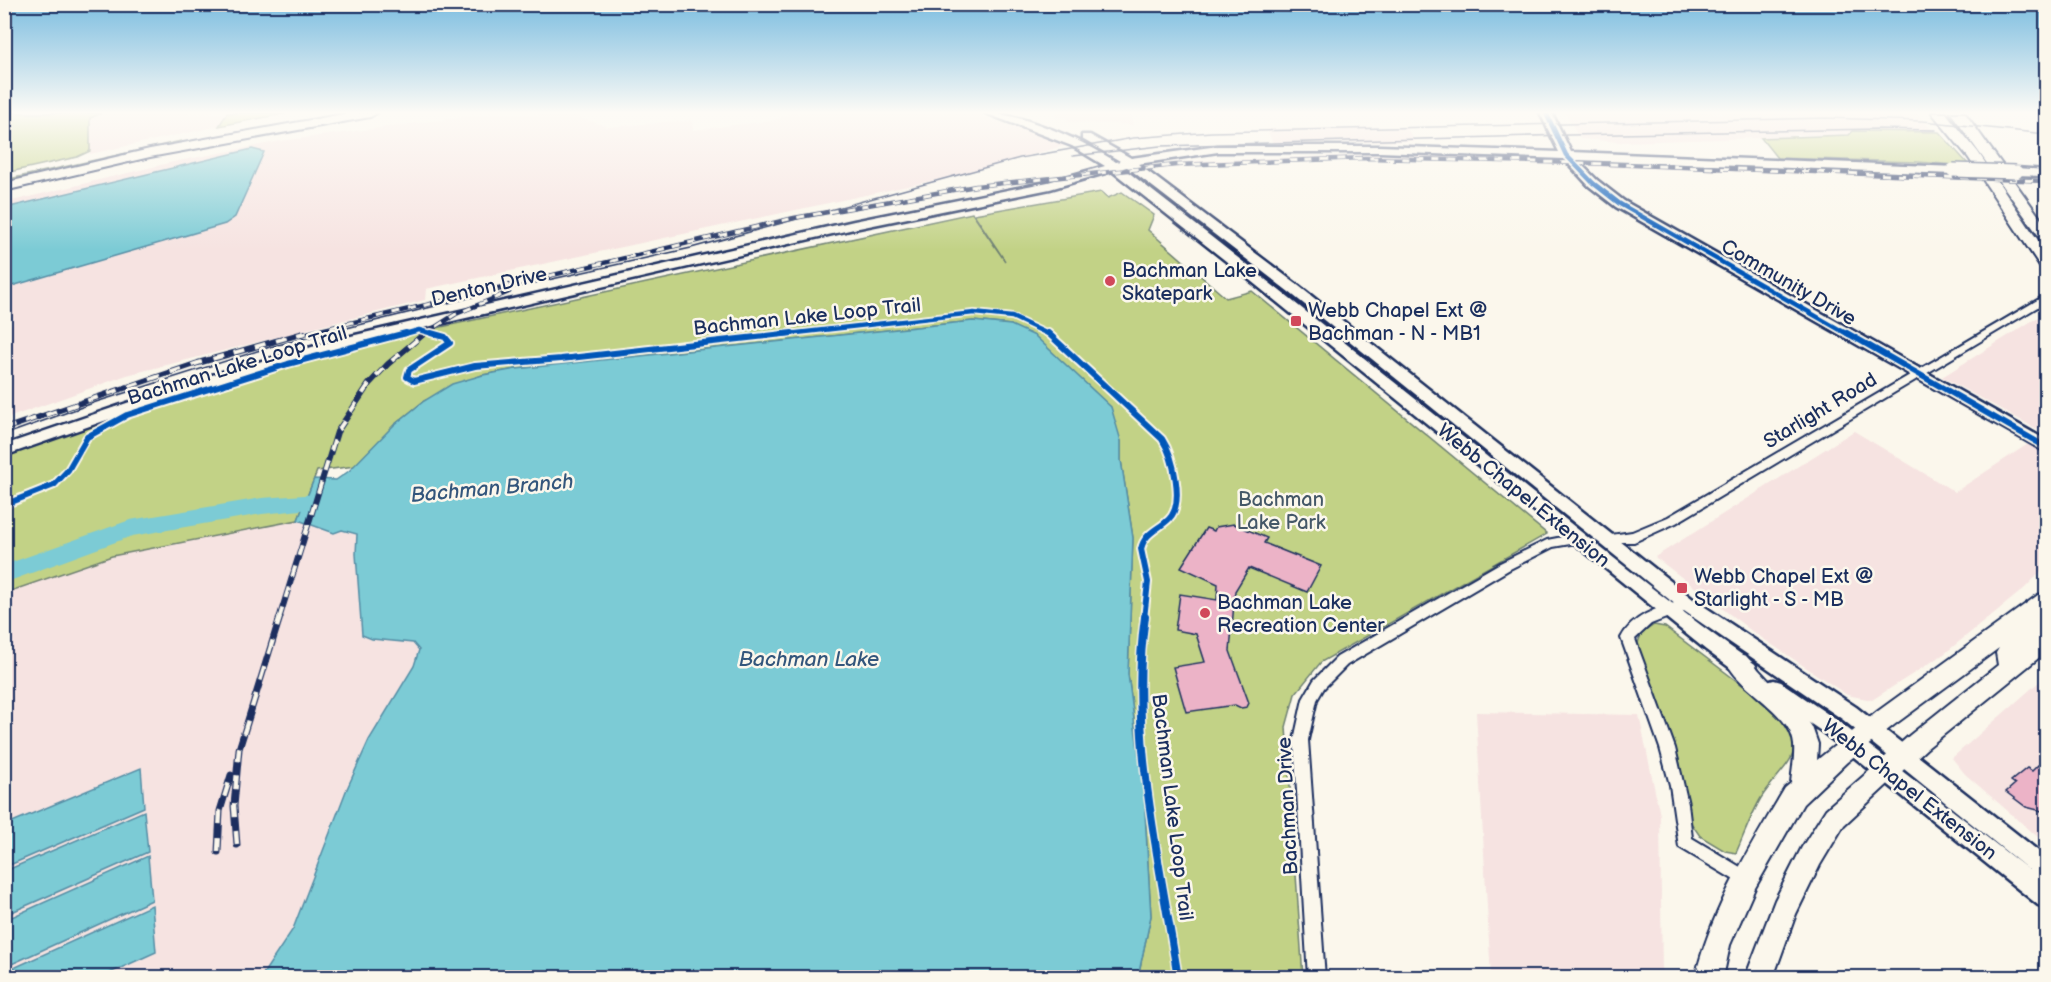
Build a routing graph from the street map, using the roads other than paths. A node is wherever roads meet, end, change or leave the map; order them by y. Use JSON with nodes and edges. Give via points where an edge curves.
{"nodes":[{"id":1,"x":95,"y":159,"type":"edge"},
{"id":2,"x":117,"y":159,"type":"edge"},
{"id":3,"x":1106,"y":159,"type":"edge"},
{"id":4,"x":1114,"y":159,"type":"edge"},
{"id":5,"x":1185,"y":159,"type":"edge"},
{"id":6,"x":1574,"y":159,"type":"edge"},
{"id":7,"x":1578,"y":159,"type":"edge"},
{"id":8,"x":1976,"y":159,"type":"edge"},
{"id":9,"x":1991,"y":159,"type":"edge"},
{"id":10,"x":1997,"y":159,"type":"edge"},
{"id":11,"x":1580,"y":162,"type":"junction"},
{"id":12,"x":1125,"y":168,"type":"junction"},
{"id":13,"x":2046,"y":173,"type":"edge"},
{"id":14,"x":4,"y":177,"type":"edge"},
{"id":15,"x":1098,"y":180,"type":"junction"},
{"id":16,"x":1136,"y":184,"type":"junction"},
{"id":17,"x":4,"y":187,"type":"edge"},
{"id":18,"x":991,"y":198,"type":"junction"},
{"id":19,"x":2024,"y":206,"type":"junction"},
{"id":20,"x":1204,"y":237,"type":"junction"},
{"id":21,"x":2042,"y":245,"type":"edge"},
{"id":22,"x":2046,"y":263,"type":"edge"},
{"id":23,"x":1261,"y":264,"type":"junction"},
{"id":24,"x":1294,"y":289,"type":"junction"},
{"id":25,"x":1277,"y":296,"type":"junction"},
{"id":26,"x":2046,"y":298,"type":"edge"},
{"id":27,"x":1916,"y":374,"type":"junction"},
{"id":28,"x":1425,"y":394,"type":"junction"},
{"id":29,"x":1408,"y":401,"type":"junction"},
{"id":30,"x":2046,"y":447,"type":"edge"},
{"id":31,"x":4,"y":451,"type":"edge"},
{"id":32,"x":1578,"y":539,"type":"junction"},
{"id":33,"x":1608,"y":539,"type":"junction"},
{"id":34,"x":1678,"y":607,"type":"junction"},
{"id":35,"x":2038,"y":608,"type":"edge"},
{"id":36,"x":2046,"y":640,"type":"edge"},
{"id":37,"x":1738,"y":663,"type":"junction"},
{"id":38,"x":2010,"y":668,"type":"junction"},
{"id":39,"x":1862,"y":737,"type":"junction"},
{"id":40,"x":1894,"y":763,"type":"junction"},
{"id":41,"x":1803,"y":788,"type":"junction"},
{"id":42,"x":2046,"y":870,"type":"edge"},
{"id":43,"x":1746,"y":879,"type":"junction"},
{"id":44,"x":2046,"y":897,"type":"edge"},
{"id":45,"x":1710,"y":977,"type":"edge"},
{"id":46,"x":1317,"y":978,"type":"edge"},
{"id":47,"x":1759,"y":978,"type":"edge"}],
"edges":[{"from":1,"to":14,"type":"main road"},
{"from":2,"to":17,"type":"main road"},
{"from":3,"to":12,"type":"main road","name":"Webb Chapel Extension"},
{"from":4,"to":12,"type":"main road","name":"Webb Chapel Extension"},
{"from":5,"to":12,"type":"main road","name":"Denton Drive"},
{"from":6,"to":11,"type":"main road","name":"Community Drive"},
{"from":7,"to":11,"type":"main road","name":"Community Drive"},
{"from":8,"to":21,"type":"main road"},
{"from":9,"to":19,"type":"main road"},
{"from":10,"to":19,"type":"main road"},
{"from":11,"to":13,"type":"main road","bridge":true},
{"from":11,"to":27,"type":"main road","name":"Community Drive","via":[[1593,183],[1620,204]]},
{"from":12,"to":15,"type":"main road","name":"Denton Drive"},
{"from":12,"to":16,"type":"main road","name":"Webb Chapel Extension"},
{"from":12,"to":18,"type":"main road","name":"Denton Drive"},
{"from":12,"to":23,"type":"main road","name":"Webb Chapel Extension"},
{"from":15,"to":16,"type":"main road"},
{"from":15,"to":18,"type":"main road","name":"Denton Drive"},
{"from":16,"to":20,"type":"main road","name":"Webb Chapel Extension"},
{"from":18,"to":31,"type":"main road","name":"Denton Drive","via":[[854,225],[351,340],[199,383]]},
{"from":19,"to":21,"type":"main road"},
{"from":20,"to":23,"type":"main road","via":[[1214,238],[1240,257]]},
{"from":20,"to":25,"type":"main road","name":"Webb Chapel Extension"},
{"from":21,"to":22,"type":"main road"},
{"from":23,"to":24,"type":"main road","name":"Webb Chapel Extension"},
{"from":24,"to":25,"type":"main road"},
{"from":24,"to":28,"type":"main road","name":"Webb Chapel Extension"},
{"from":25,"to":29,"type":"main road","name":"Webb Chapel Extension"},
{"from":26,"to":27,"type":"street","name":"Starlight Road"},
{"from":27,"to":30,"type":"main road","name":"Community Drive"},
{"from":27,"to":33,"type":"street","name":"Starlight Road","via":[[1672,520],[1634,537]]},
{"from":28,"to":29,"type":"main road"},
{"from":28,"to":33,"type":"main road","name":"Webb Chapel Extension"},
{"from":29,"to":32,"type":"main road","name":"Webb Chapel Extension"},
{"from":32,"to":33,"type":"main road"},
{"from":32,"to":34,"type":"main road","name":"Webb Chapel Extension"},
{"from":32,"to":46,"type":"street","name":"Bachman Drive","via":[[1551,543],[1505,566],[1348,657],[1319,684],[1307,710],[1301,740]]},
{"from":33,"to":34,"type":"main road","name":"Webb Chapel Extension"},
{"from":34,"to":37,"type":"main road","name":"Webb Chapel Extension"},
{"from":34,"to":39,"type":"main road","name":"Webb Chapel Extension","via":[[1849,713]]},
{"from":34,"to":43,"type":"street","via":[[1633,628],[1628,638],[1675,775],[1684,842]]},
{"from":35,"to":38,"type":"main road","via":[[2035,629],[2007,652]]},
{"from":35,"to":39,"type":"main road"},
{"from":36,"to":38,"type":"main road"},
{"from":37,"to":39,"type":"main road","name":"Webb Chapel Extension"},
{"from":37,"to":41,"type":"main road","via":[[1788,710],[1800,727],[1806,744]]},
{"from":38,"to":40,"type":"main road"},
{"from":39,"to":40,"type":"main road","name":"Webb Chapel Extension"},
{"from":39,"to":41,"type":"main road"},
{"from":40,"to":42,"type":"main road","name":"Webb Chapel Extension"},
{"from":40,"to":44,"type":"main road","name":"Webb Chapel Extension"},
{"from":40,"to":47,"type":"main road","via":[[1835,817],[1784,909]]},
{"from":41,"to":43,"type":"main road","via":[[1780,818]]},
{"from":43,"to":45,"type":"main road","via":[[1718,944]]}]}
